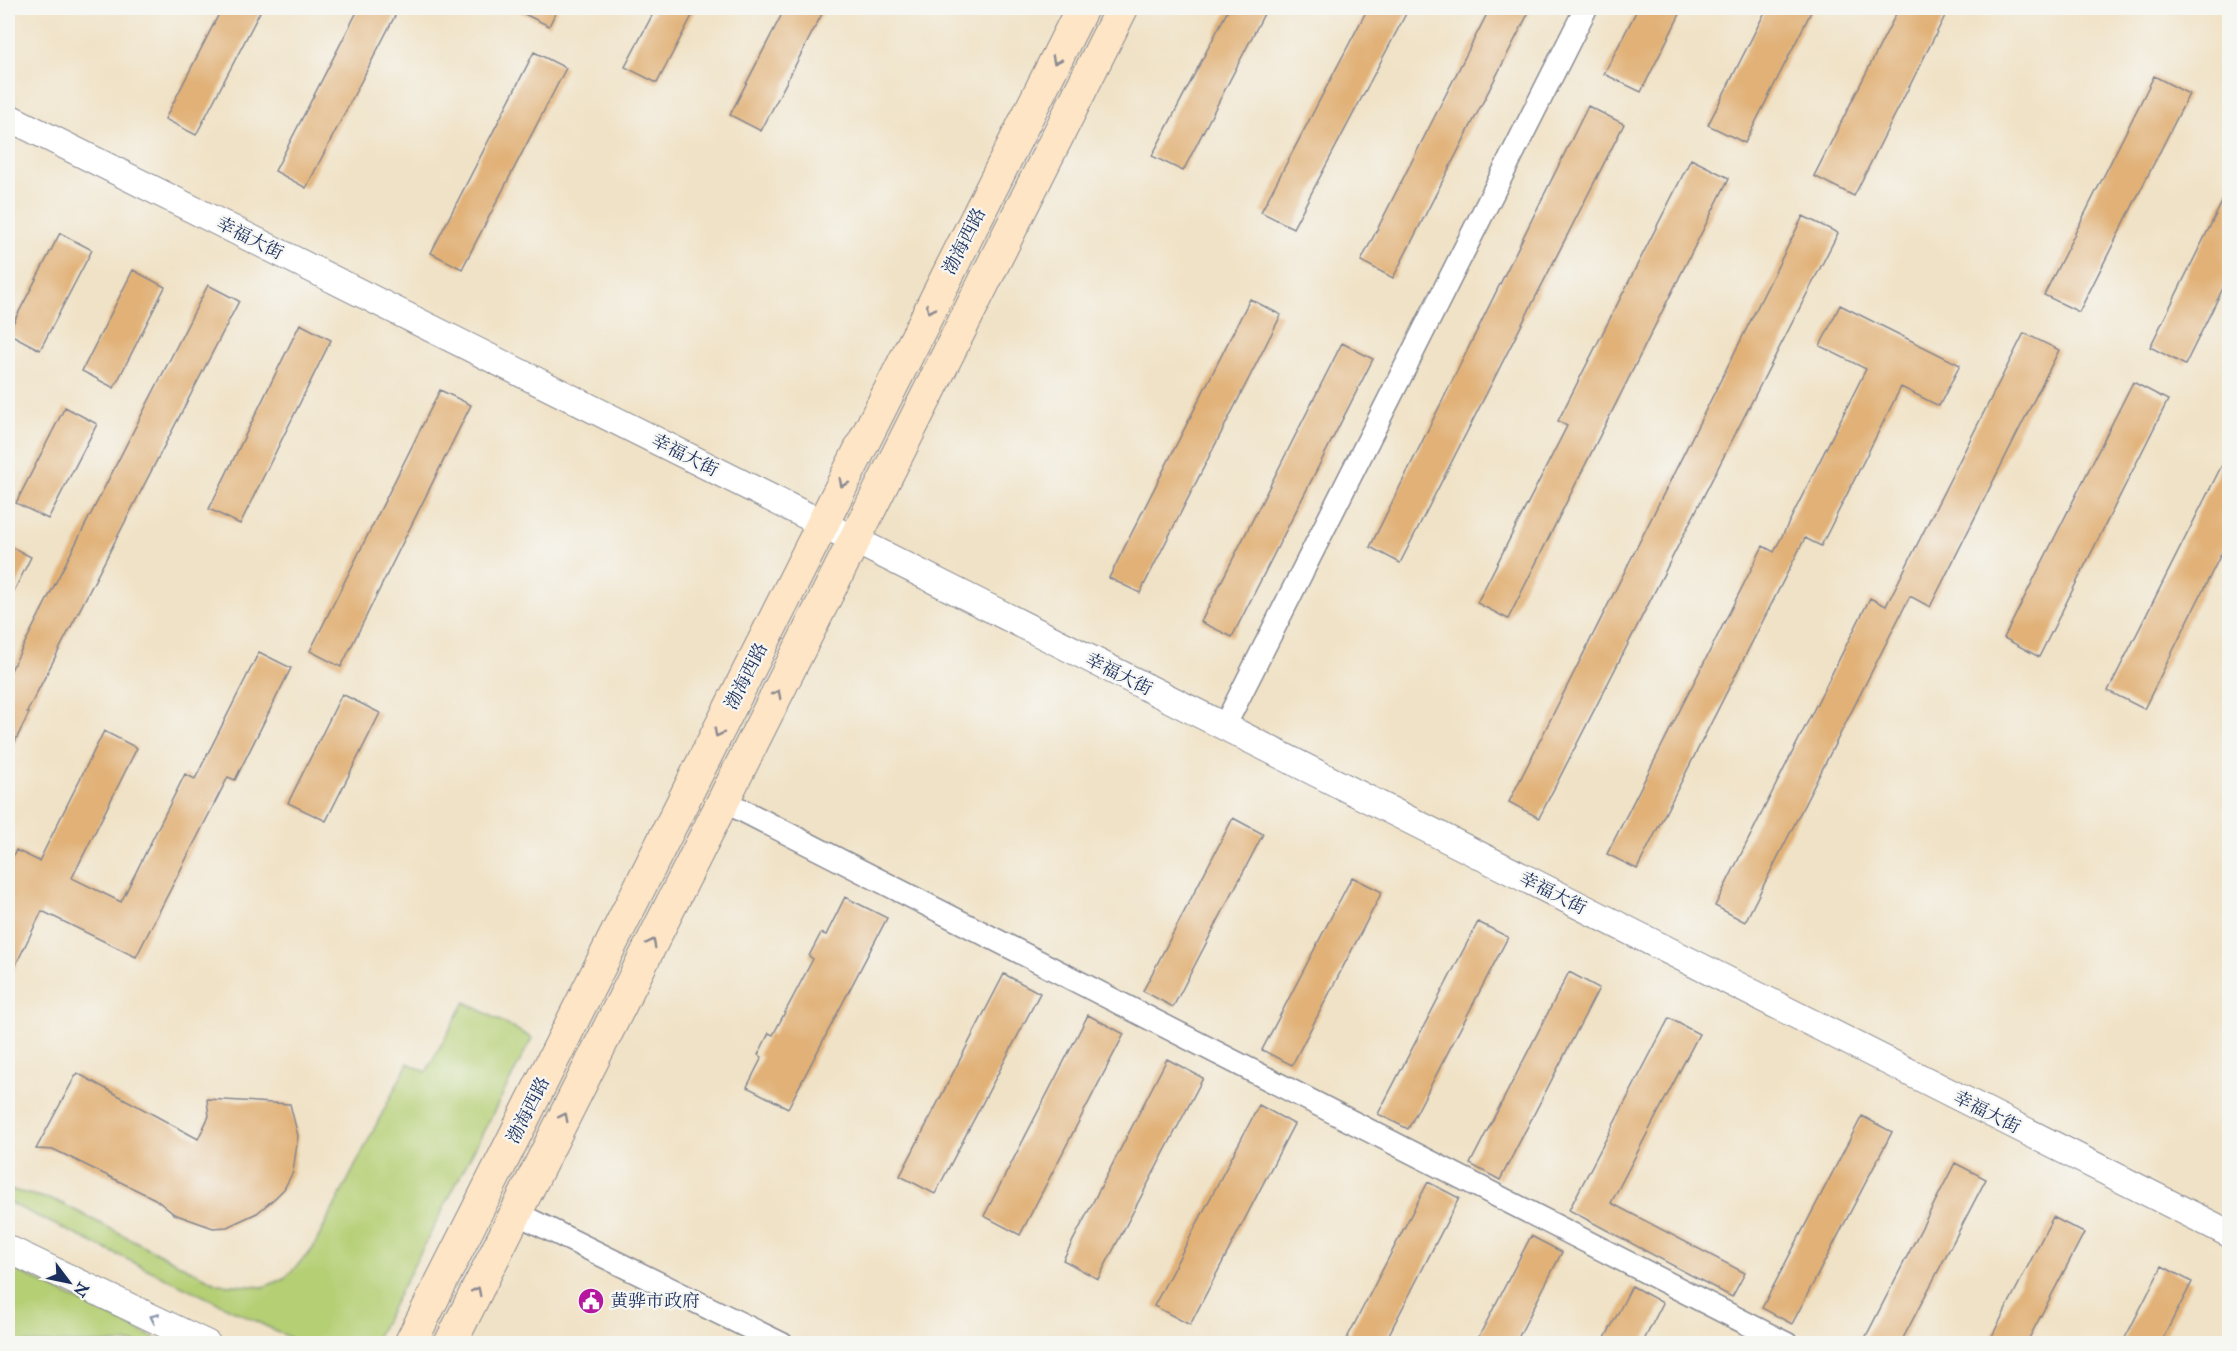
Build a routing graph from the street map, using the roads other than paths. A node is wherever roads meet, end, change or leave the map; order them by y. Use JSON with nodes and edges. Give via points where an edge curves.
{"nodes":[{"id":1,"x":1082,"y":8,"type":"edge"},
{"id":2,"x":1122,"y":8,"type":"edge"},
{"id":3,"x":1586,"y":8,"type":"edge"},
{"id":4,"x":8,"y":117,"type":"edge"},
{"id":5,"x":823,"y":524,"type":"junction"},
{"id":6,"x":854,"y":541,"type":"junction"},
{"id":7,"x":1224,"y":727,"type":"junction"},
{"id":8,"x":724,"y":801,"type":"junction"},
{"id":9,"x":516,"y":1213,"type":"junction"},
{"id":10,"x":2229,"y":1234,"type":"edge"},
{"id":11,"x":8,"y":1249,"type":"edge"},
{"id":12,"x":207,"y":1344,"type":"edge"},
{"id":13,"x":410,"y":1344,"type":"edge"},
{"id":14,"x":450,"y":1344,"type":"edge"},
{"id":15,"x":782,"y":1344,"type":"edge"},
{"id":16,"x":1786,"y":1344,"type":"edge"}],
"edges":[{"from":1,"to":5,"type":"main road","name":"渤海西路","one_way":true},
{"from":2,"to":6,"type":"main road","name":"渤海西路"},
{"from":3,"to":7,"type":"street"},
{"from":4,"to":5,"type":"street","name":"幸福大街"},
{"from":5,"to":6,"type":"street","name":"幸福大街"},
{"from":5,"to":13,"type":"main road","name":"渤海西路","one_way":true},
{"from":6,"to":7,"type":"street","name":"幸福大街"},
{"from":8,"to":6,"type":"main road","name":"渤海西路","one_way":true},
{"from":7,"to":10,"type":"street","name":"幸福大街"},
{"from":9,"to":8,"type":"main road","name":"渤海西路","one_way":true},
{"from":8,"to":16,"type":"street"},
{"from":14,"to":9,"type":"main road","name":"渤海西路","one_way":true},
{"from":9,"to":15,"type":"street"},
{"from":12,"to":11,"type":"street","one_way":true}]}
